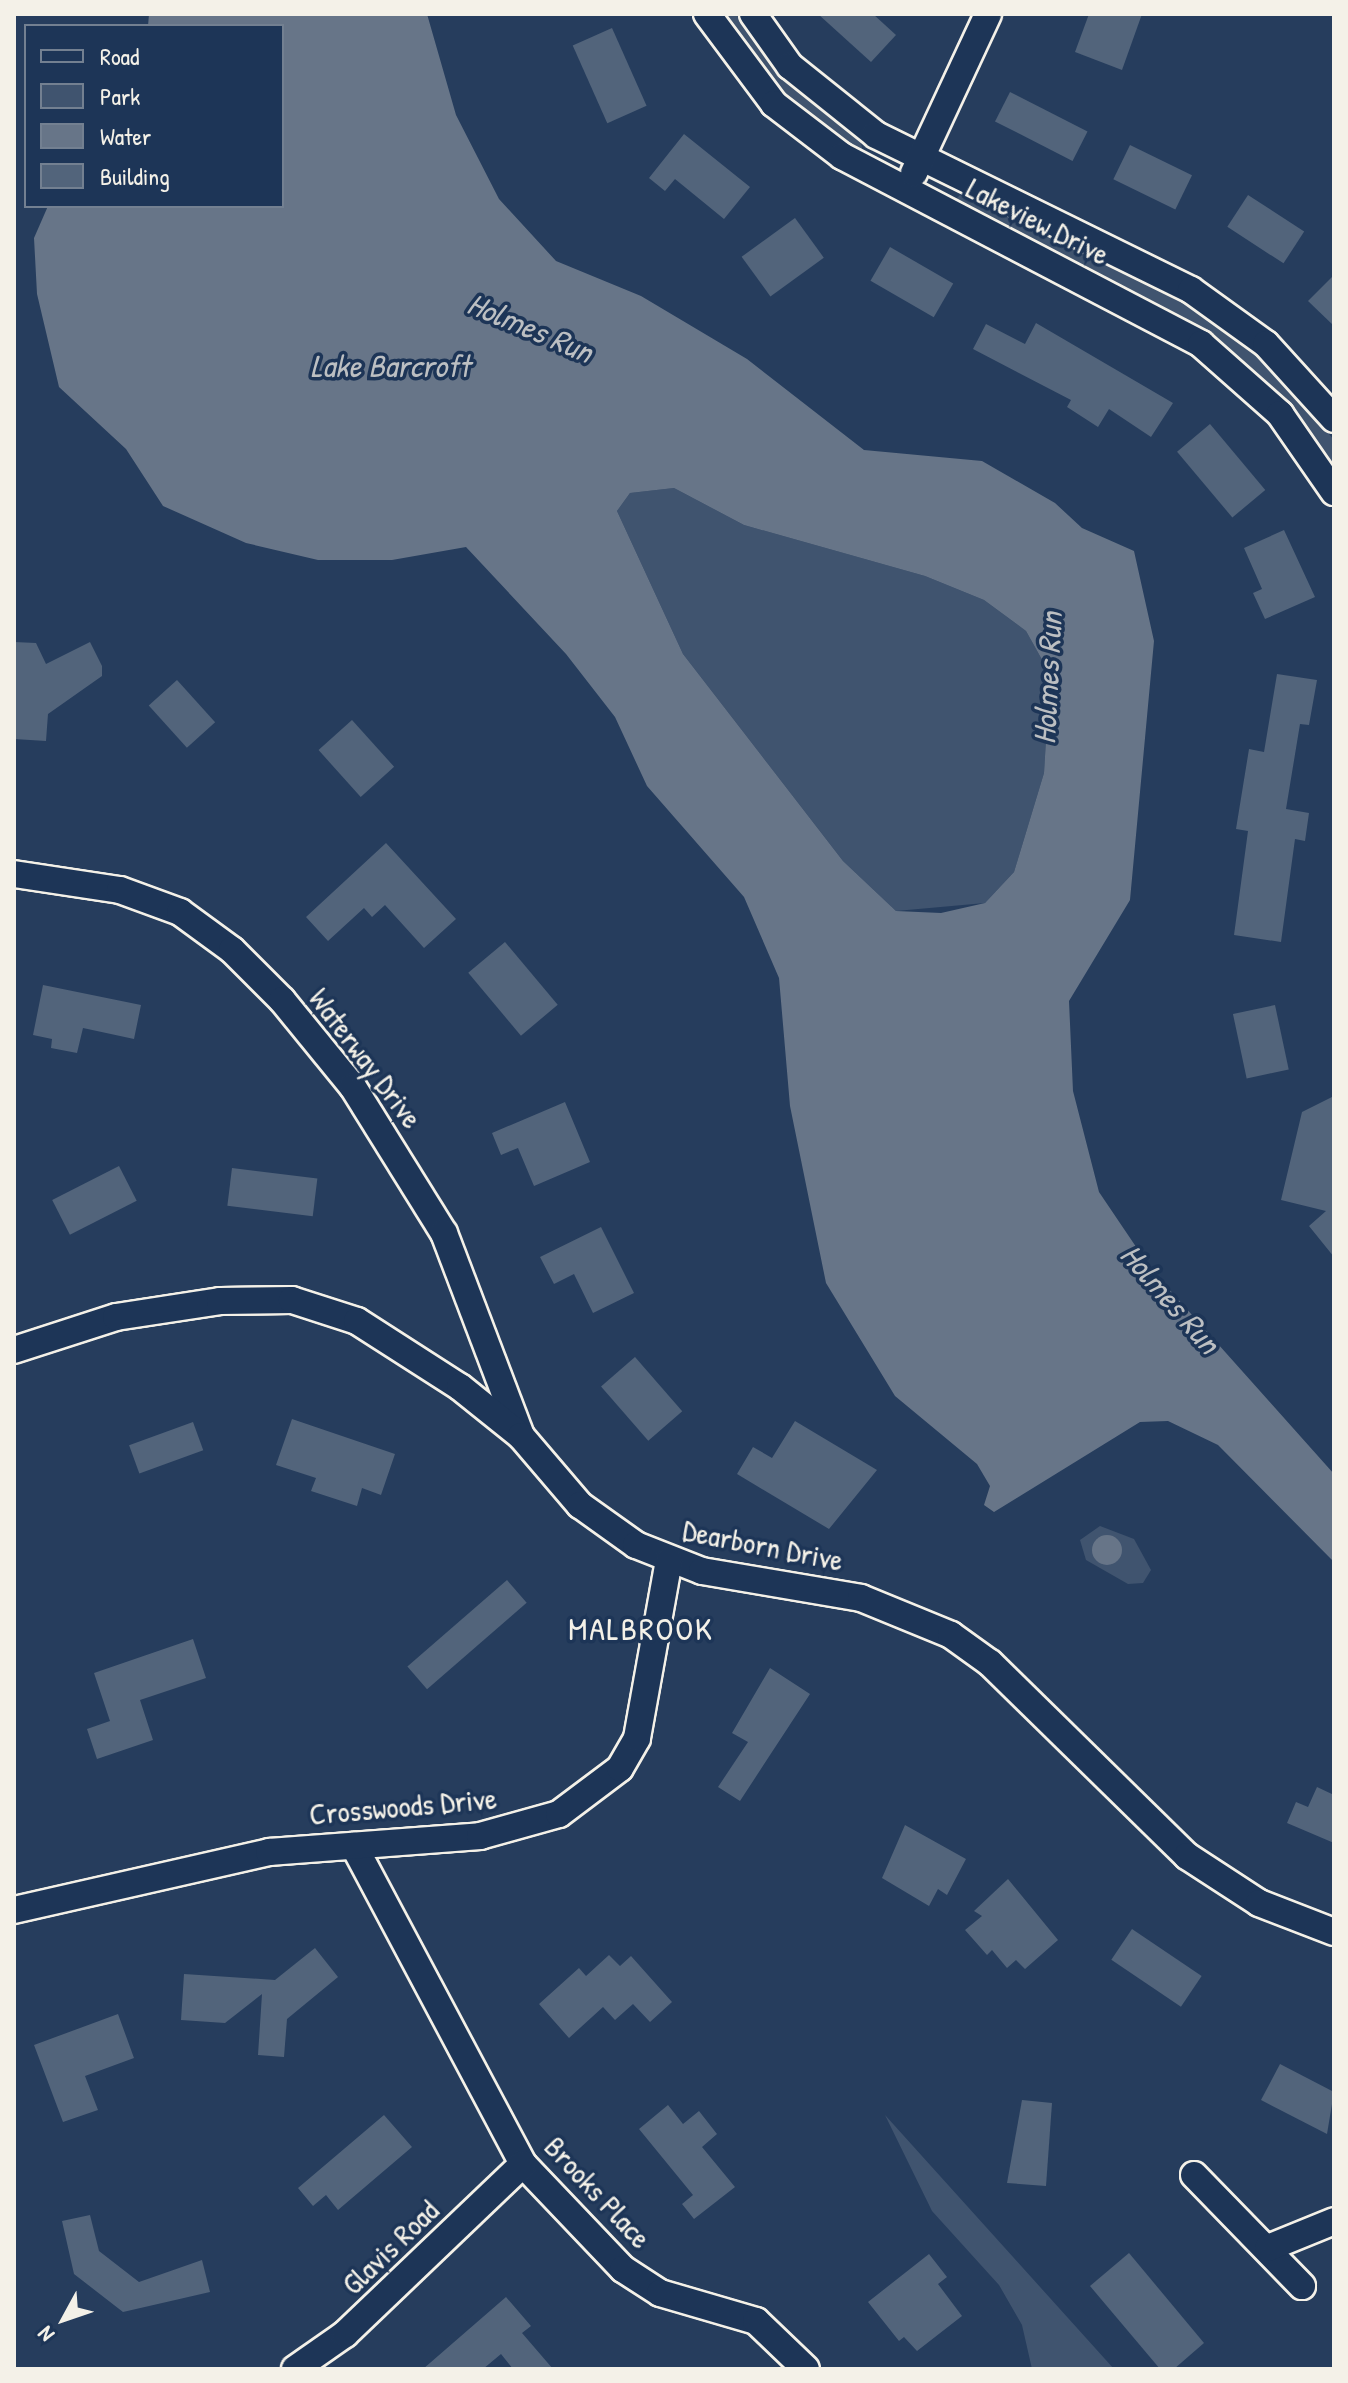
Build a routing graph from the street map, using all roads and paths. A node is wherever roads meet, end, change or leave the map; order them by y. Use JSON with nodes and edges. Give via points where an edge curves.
{"nodes":[{"id":1,"x":707,"y":14,"type":"edge"},
{"id":2,"x":753,"y":14,"type":"edge"},
{"id":3,"x":988,"y":14,"type":"edge"},
{"id":4,"x":922,"y":158,"type":"junction"},
{"id":5,"x":906,"y":191,"type":"junction"},
{"id":6,"x":1334,"y":419,"type":"edge"},
{"id":7,"x":1334,"y":492,"type":"edge"},
{"id":8,"x":14,"y":874,"type":"edge"},
{"id":9,"x":14,"y":1350,"type":"edge"},
{"id":10,"x":521,"y":1436,"type":"junction"},
{"id":11,"x":669,"y":1561,"type":"junction"},
{"id":12,"x":354,"y":1846,"type":"junction"},
{"id":13,"x":14,"y":1910,"type":"edge"},
{"id":14,"x":1334,"y":1932,"type":"edge"},
{"id":15,"x":523,"y":2164,"type":"junction"},
{"id":16,"x":1194,"y":2175,"type":"dead end"},
{"id":17,"x":1334,"y":2221,"type":"edge"},
{"id":18,"x":1268,"y":2248,"type":"junction"},
{"id":19,"x":1302,"y":2286,"type":"dead end"},
{"id":20,"x":295,"y":2369,"type":"edge"},
{"id":21,"x":806,"y":2369,"type":"edge"}],
"edges":[{"from":1,"to":5,"type":"street","name":"Lakeview Drive","via":[[774,104],[856,165]]},
{"from":2,"to":4,"type":"street","name":"Lakeview Drive","via":[[827,101]]},
{"from":3,"to":4,"type":"street"},
{"from":4,"to":5,"type":"street"},
{"from":4,"to":6,"type":"street","name":"Lakeview Drive","via":[[1224,311],[1266,344]]},
{"from":5,"to":7,"type":"street","name":"Lakeview Drive","via":[[1201,344],[1280,414]]},
{"from":8,"to":10,"type":"street","name":"Waterway Drive","via":[[120,890],[180,912],[282,1000],[353,1087],[437,1220],[472,1292]]},
{"from":9,"to":10,"type":"street","name":"Dearborn Drive","via":[[177,1305],[292,1300],[335,1311],[403,1348]]},
{"from":10,"to":11,"type":"street","name":"Dearborn Drive","via":[[610,1530]]},
{"from":11,"to":12,"type":"street","name":"Crosswoods Drive","via":[[647,1708],[620,1768],[559,1814],[527,1825]]},
{"from":11,"to":14,"type":"street","name":"Dearborn Drive","via":[[861,1598],[951,1635],[990,1663],[1187,1856],[1259,1903]]},
{"from":12,"to":13,"type":"street","name":"Crosswoods Drive","via":[[189,1867]]},
{"from":12,"to":15,"type":"street","name":"Brooks Place"},
{"from":15,"to":20,"type":"street","name":"Glavis Road","via":[[345,2334]]},
{"from":15,"to":21,"type":"street","name":"Brooks Place","via":[[623,2269],[660,2293],[756,2321]]},
{"from":16,"to":18,"type":"street"},
{"from":17,"to":18,"type":"street"},
{"from":18,"to":19,"type":"street"}]}
